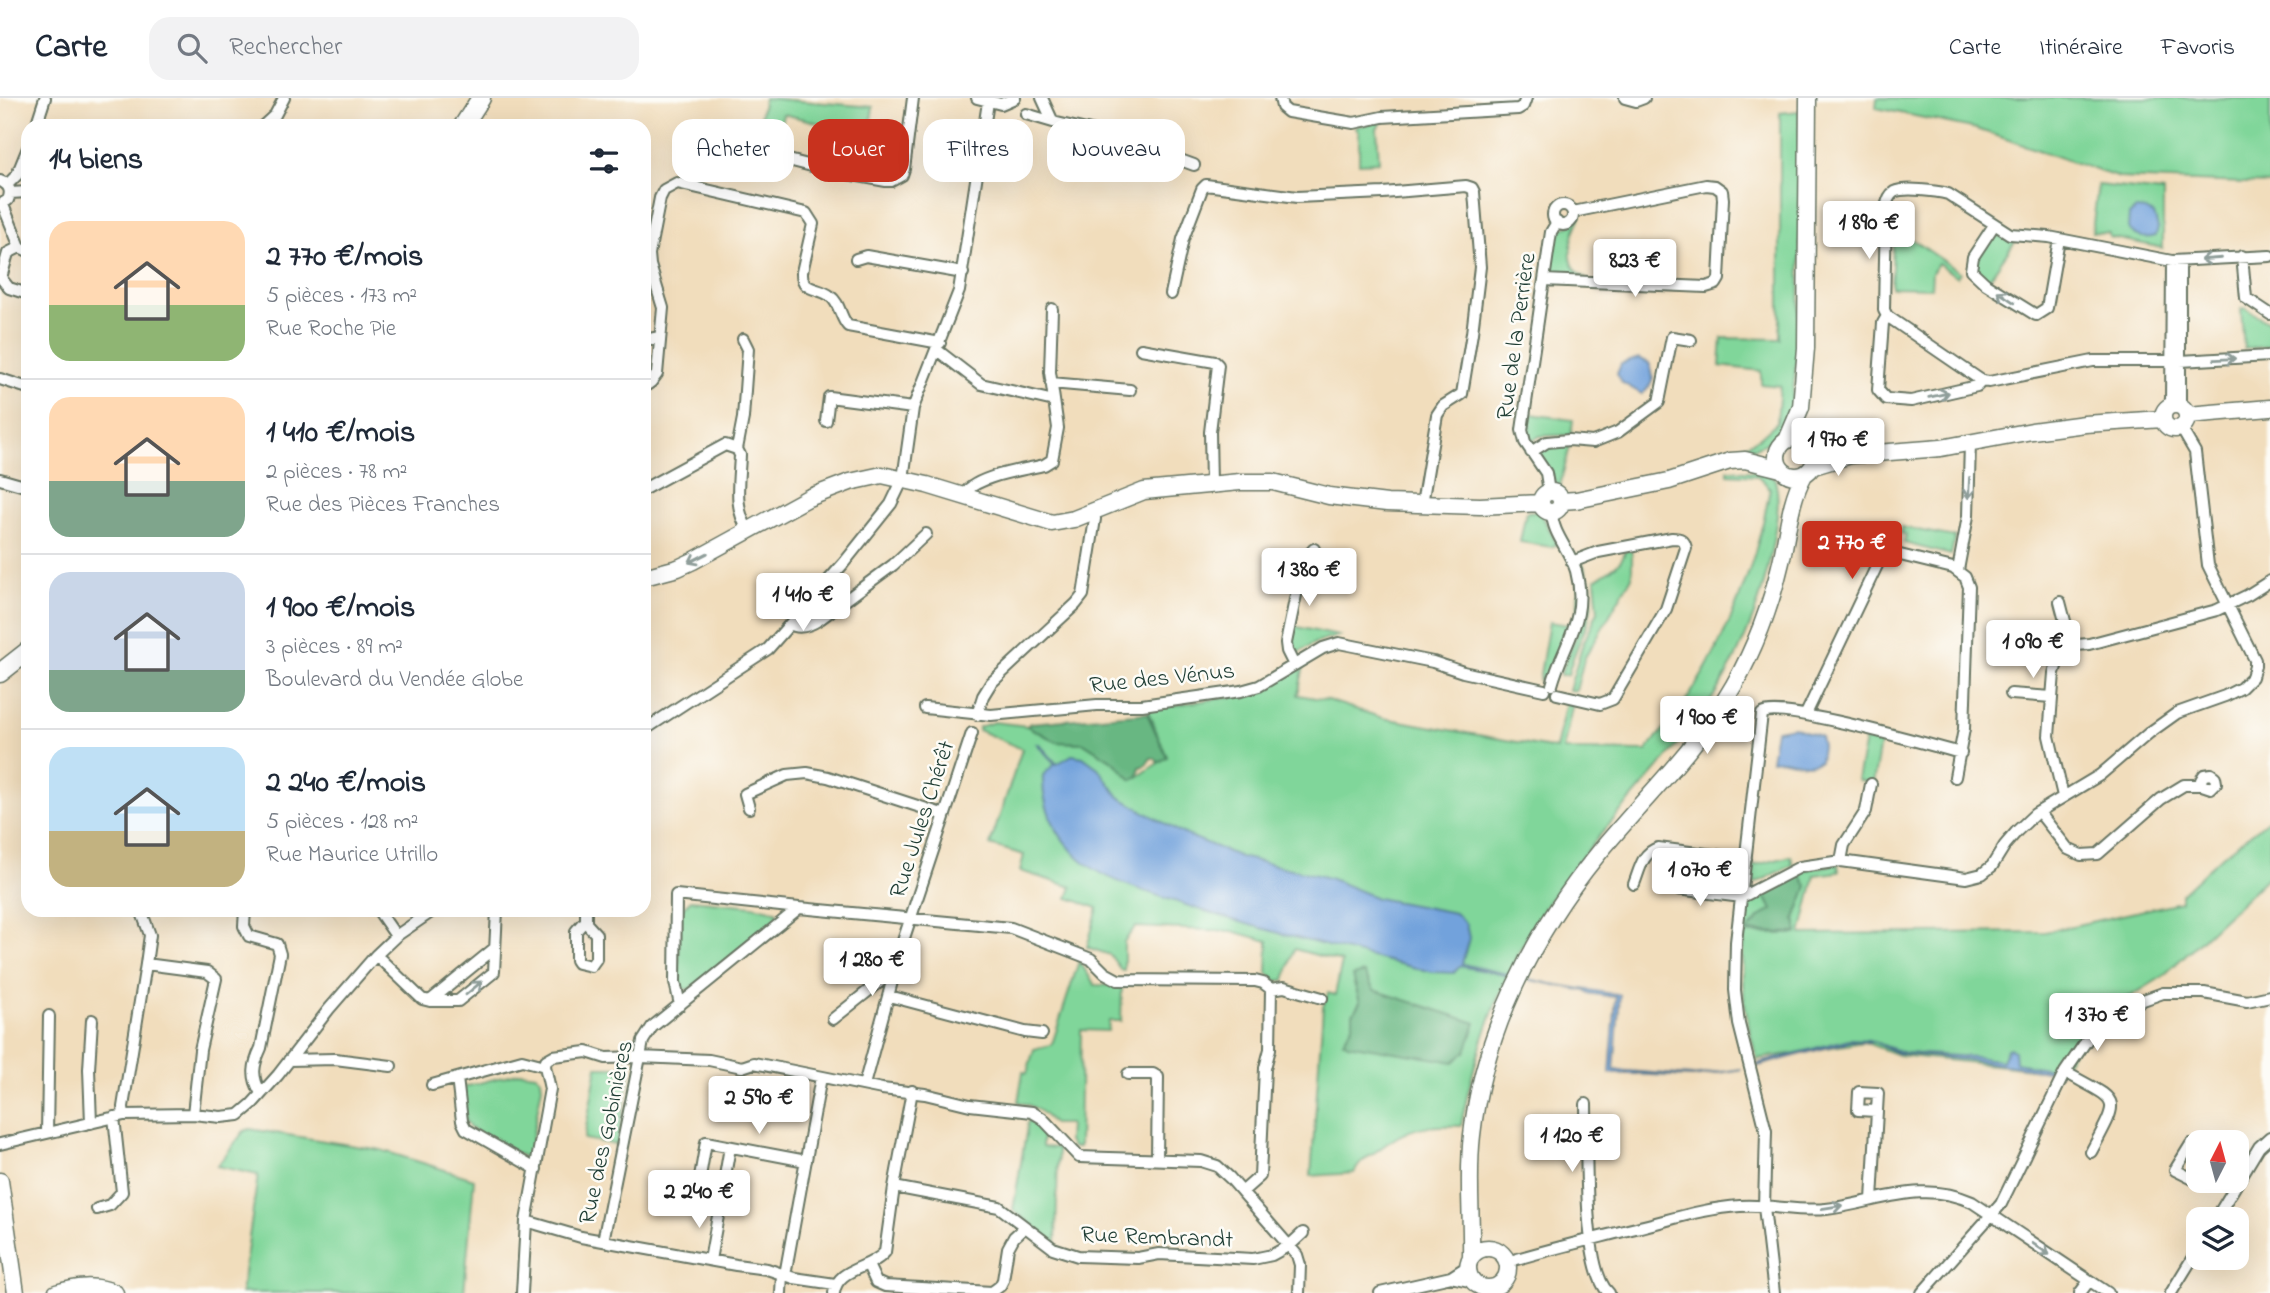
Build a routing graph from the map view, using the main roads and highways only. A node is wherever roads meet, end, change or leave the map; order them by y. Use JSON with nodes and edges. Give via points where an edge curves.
{"nodes":[{"id":1,"x":481,"y":98,"type":"edge"},
{"id":2,"x":468,"y":119,"type":"edge"},
{"id":3,"x":21,"y":656,"type":"edge"},
{"id":4,"x":0,"y":673,"type":"edge"}],
"edges":[{"from":1,"to":2,"type":"main road"},
{"from":3,"to":4,"type":"main road"}]}
